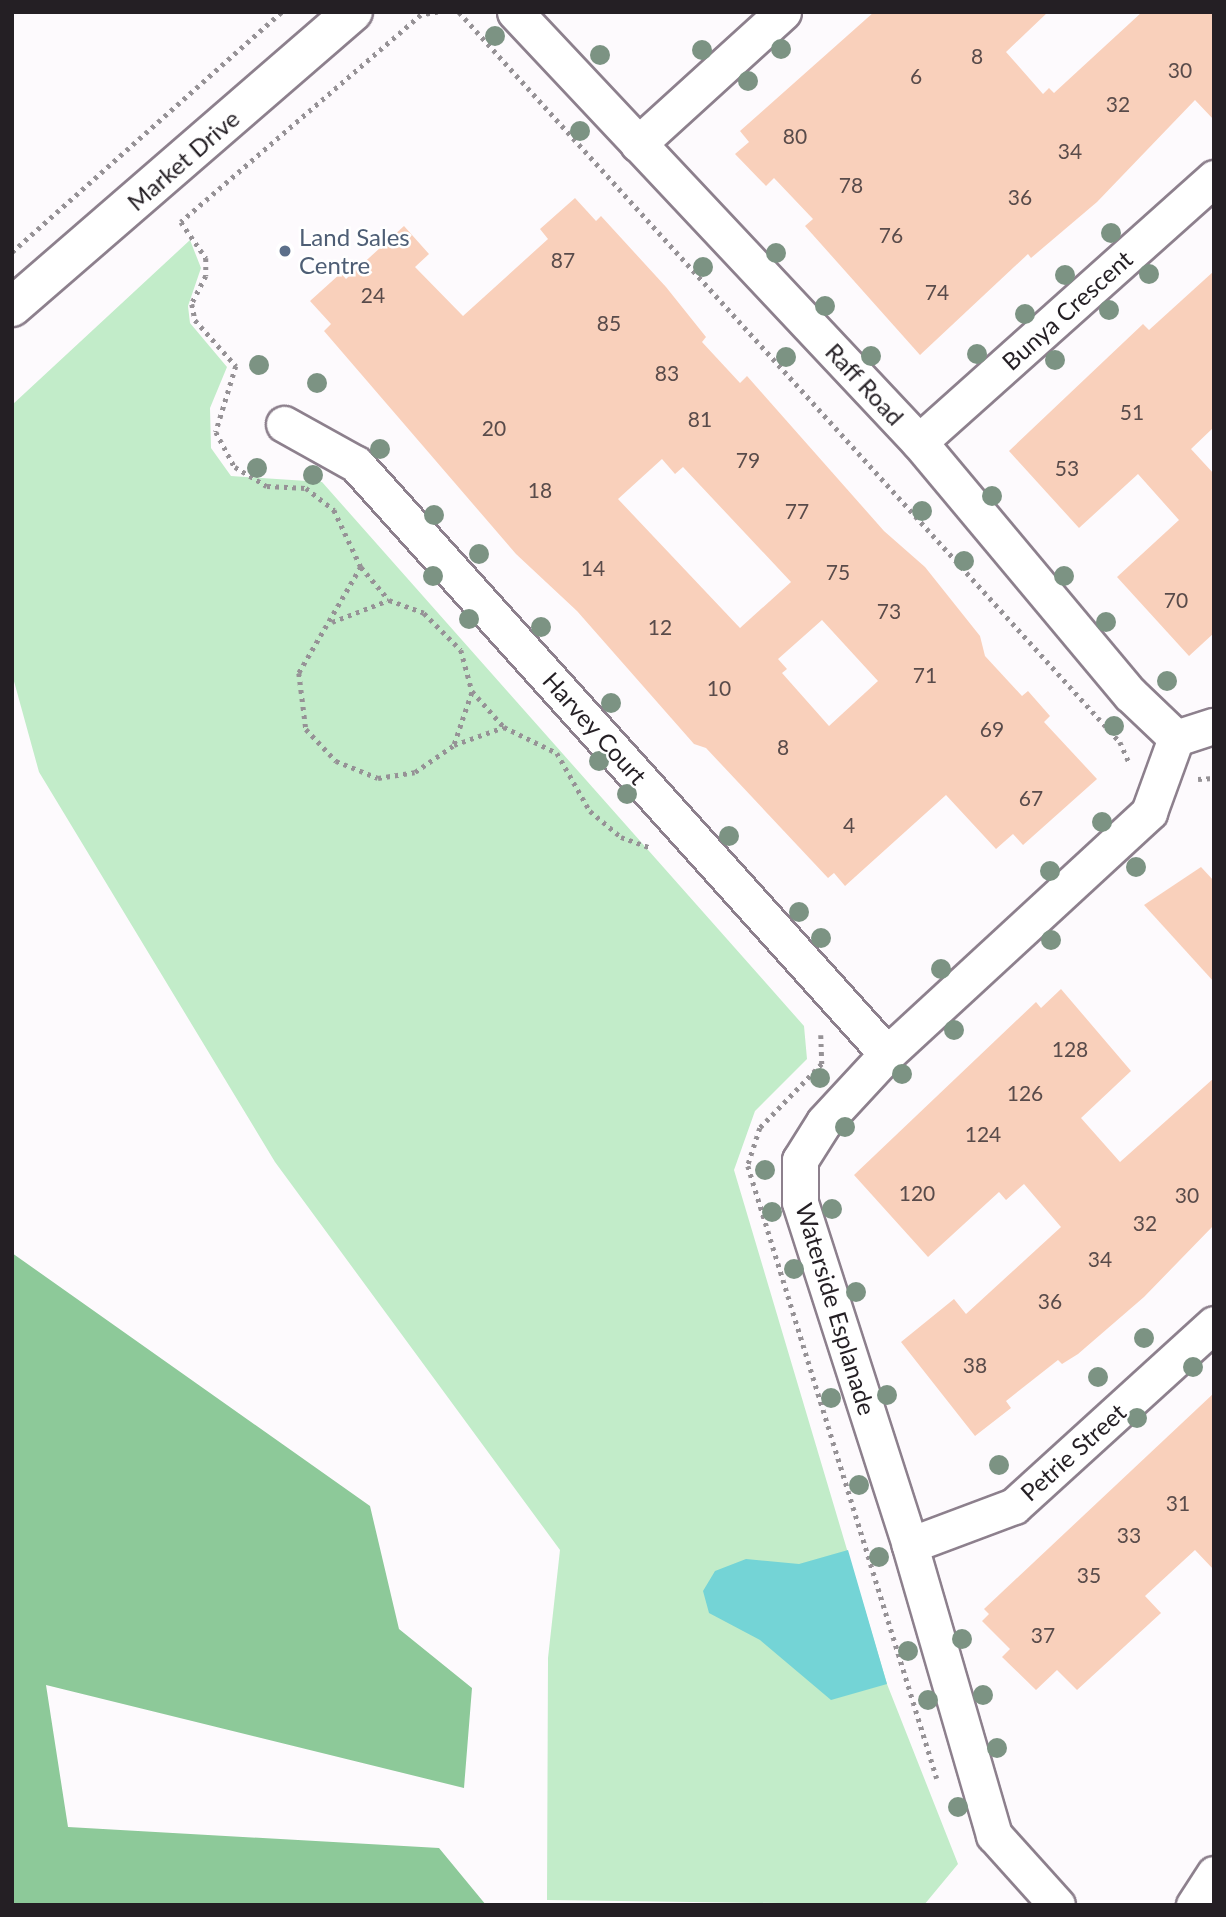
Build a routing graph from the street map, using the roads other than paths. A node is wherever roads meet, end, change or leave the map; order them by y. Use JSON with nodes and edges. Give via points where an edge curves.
{"nodes":[{"id":1,"x":352,"y":12,"type":"edge"},
{"id":2,"x":515,"y":12,"type":"edge"},
{"id":3,"x":783,"y":12,"type":"edge"},
{"id":4,"x":638,"y":144,"type":"junction"},
{"id":5,"x":1214,"y":178,"type":"edge"},
{"id":6,"x":12,"y":307,"type":"edge"},
{"id":7,"x":284,"y":424,"type":"dead end"},
{"id":8,"x":919,"y":442,"type":"junction"},
{"id":9,"x":1214,"y":726,"type":"edge"},
{"id":10,"x":1176,"y":738,"type":"junction"},
{"id":11,"x":887,"y":1054,"type":"junction"},
{"id":12,"x":1214,"y":1324,"type":"edge"},
{"id":13,"x":910,"y":1545,"type":"junction"},
{"id":14,"x":1214,"y":1874,"type":"edge"},
{"id":15,"x":1057,"y":1905,"type":"edge"},
{"id":16,"x":1194,"y":1905,"type":"edge"}],
"edges":[{"from":1,"to":6,"type":"street","name":"Market Drive"},
{"from":2,"to":4,"type":"street","name":"Raff Road"},
{"from":3,"to":4,"type":"street"},
{"from":4,"to":8,"type":"street","name":"Raff Road"},
{"from":5,"to":8,"type":"street","name":"Bunya Crescent"},
{"from":7,"to":11,"type":"street","name":"Harvey Court","via":[[356,464]]},
{"from":8,"to":10,"type":"street","name":"Raff Road","via":[[1130,694]]},
{"from":9,"to":10,"type":"street"},
{"from":10,"to":11,"type":"street","name":"Waterside Esplanade","via":[[1149,813]]},
{"from":11,"to":13,"type":"street","name":"Waterside Esplanade","via":[[824,1122],[800,1160],[800,1202]]},
{"from":12,"to":13,"type":"street","name":"Petrie Street","via":[[1014,1506]]},
{"from":13,"to":15,"type":"street","name":"Waterside Esplanade","via":[[994,1835]]},
{"from":14,"to":16,"type":"street"}]}
